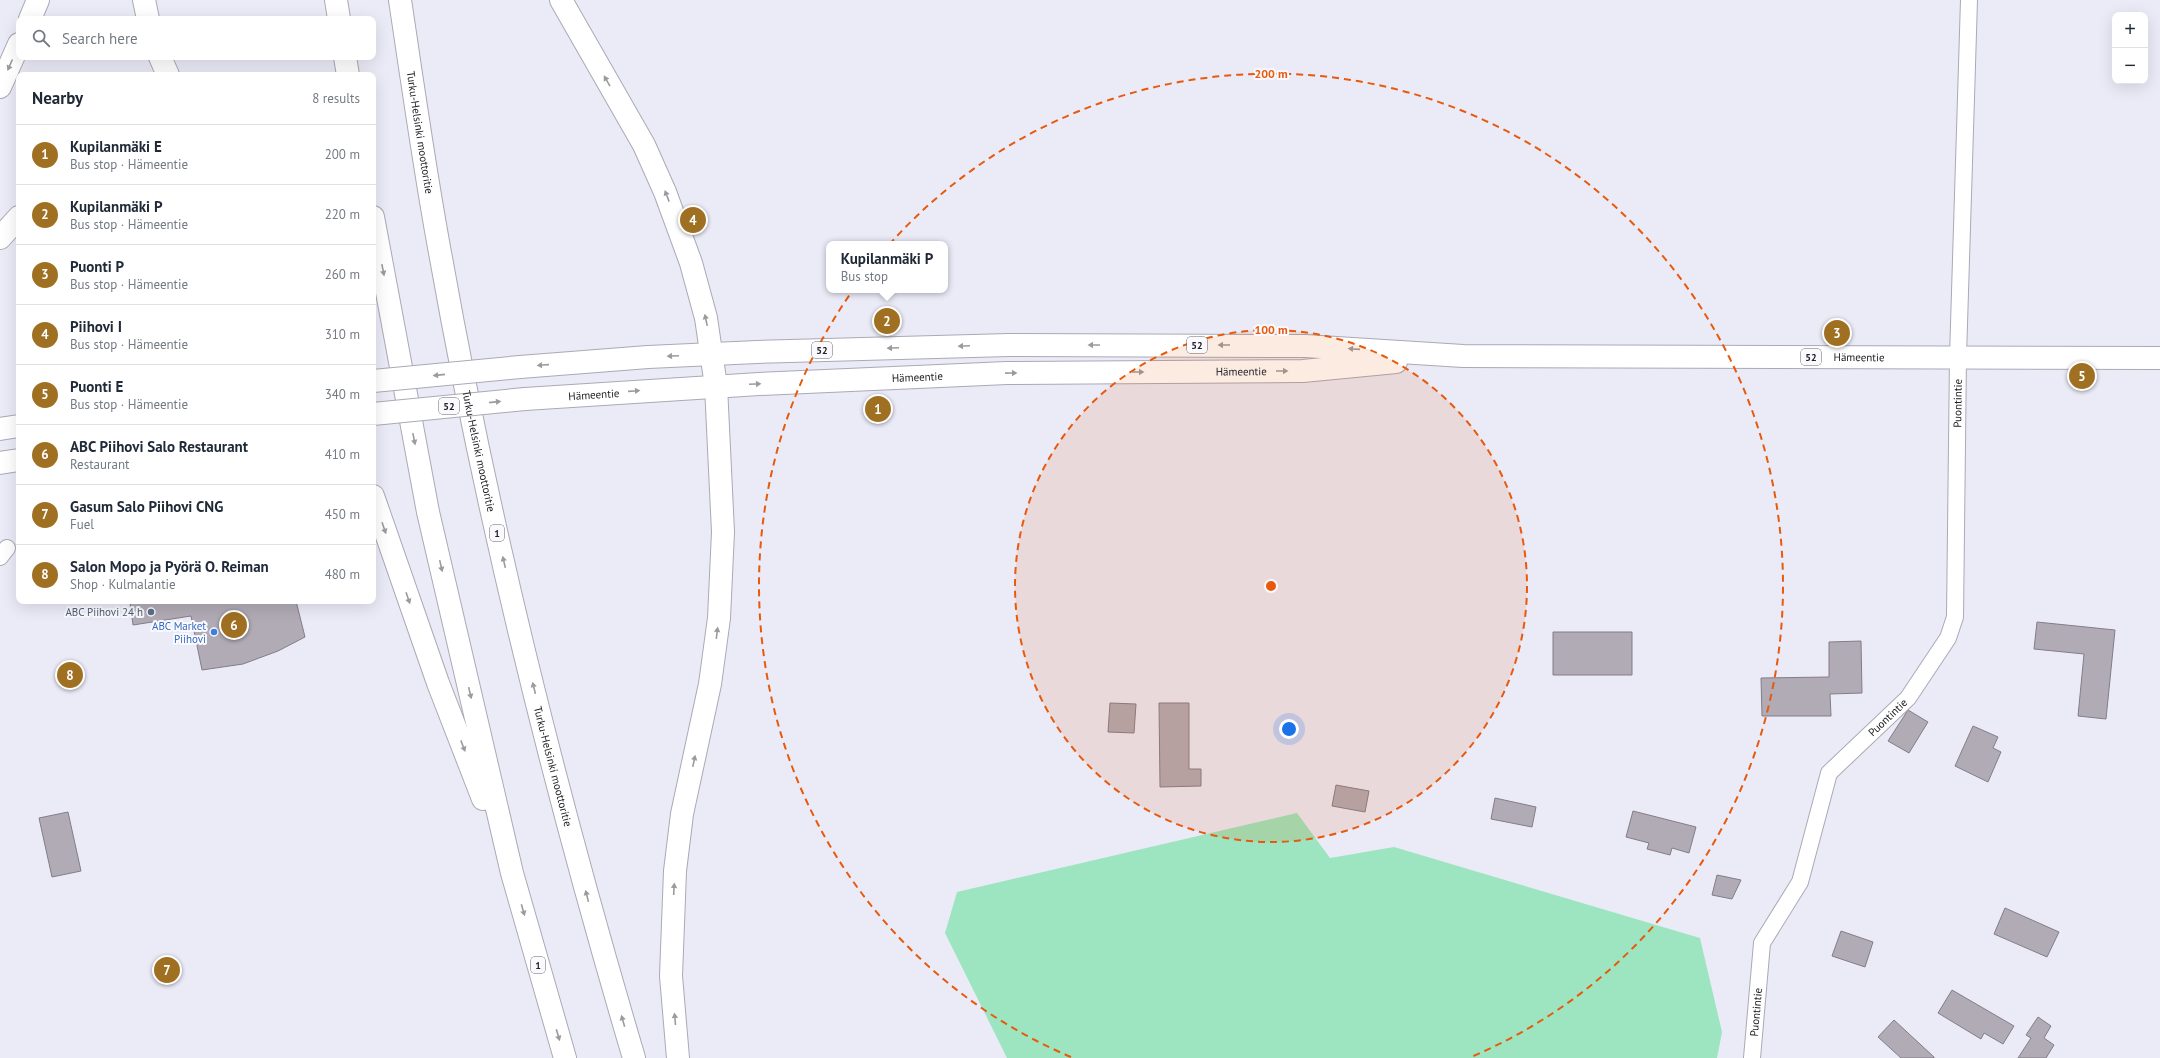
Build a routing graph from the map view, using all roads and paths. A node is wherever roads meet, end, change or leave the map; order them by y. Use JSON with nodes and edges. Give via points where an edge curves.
{"nodes":[{"id":1,"x":38,"y":0,"type":"edge"},
{"id":2,"x":144,"y":0,"type":"edge"},
{"id":3,"x":336,"y":0,"type":"edge"},
{"id":4,"x":400,"y":0,"type":"edge"},
{"id":5,"x":560,"y":0,"type":"edge"},
{"id":6,"x":1969,"y":0,"type":"edge"},
{"id":7,"x":31,"y":16,"type":"edge"},
{"id":8,"x":147,"y":16,"type":"edge"},
{"id":9,"x":339,"y":16,"type":"edge"},
{"id":10,"x":16,"y":51,"type":"edge"},
{"id":11,"x":161,"y":60,"type":"edge"},
{"id":12,"x":346,"y":60,"type":"edge"},
{"id":13,"x":167,"y":72,"type":"edge"},
{"id":14,"x":348,"y":72,"type":"edge"},
{"id":15,"x":0,"y":87,"type":"edge"},
{"id":16,"x":16,"y":220,"type":"edge"},
{"id":17,"x":376,"y":234,"type":"edge"},
{"id":18,"x":0,"y":238,"type":"edge"},
{"id":19,"x":712,"y":354,"type":"junction"},
{"id":20,"x":1462,"y":356,"type":"junction"},
{"id":21,"x":1958,"y":357,"type":"junction"},
{"id":22,"x":2160,"y":358,"type":"edge"},
{"id":23,"x":376,"y":381,"type":"edge"},
{"id":24,"x":716,"y":386,"type":"junction"},
{"id":25,"x":376,"y":414,"type":"edge"},
{"id":26,"x":16,"y":426,"type":"edge"},
{"id":27,"x":0,"y":429,"type":"edge"},
{"id":28,"x":16,"y":460,"type":"edge"},
{"id":29,"x":0,"y":463,"type":"edge"},
{"id":30,"x":376,"y":505,"type":"edge"},
{"id":31,"x":512,"y":873,"type":"junction"},
{"id":32,"x":565,"y":1058,"type":"edge"},
{"id":33,"x":634,"y":1058,"type":"edge"},
{"id":34,"x":678,"y":1058,"type":"edge"},
{"id":35,"x":1752,"y":1058,"type":"edge"}],
"edges":[{"from":1,"to":7,"type":"main road"},
{"from":2,"to":8,"type":"main road"},
{"from":3,"to":9,"type":"main road"},
{"from":33,"to":4,"type":"main road","name":"Turku-Helsinki moottoritie","number":"1","one_way":true,"via":[[597,935],[539,709],[485,482],[440,258]]},
{"from":19,"to":5,"type":"main road","one_way":true,"via":[[706,318],[691,263],[666,192],[644,145]]},
{"from":6,"to":21,"type":"street","name":"Puontintie"},
{"from":10,"to":15,"type":"main road","one_way":true},
{"from":11,"to":13,"type":"main road"},
{"from":12,"to":14,"type":"main road"},
{"from":16,"to":18,"type":"main road"},
{"from":17,"to":31,"type":"main road","number":"1","one_way":true,"via":[[428,512]]},
{"from":20,"to":19,"type":"main road","name":"Hämeentie","number":"52","one_way":true,"via":[[1305,346],[1025,345]]},
{"from":19,"to":23,"type":"main road","name":"Hämeentie","number":"52","one_way":true,"bridge":true,"via":[[520,367]]},
{"from":19,"to":24,"type":"main road"},
{"from":20,"to":21,"type":"main road","name":"Hämeentie","number":"52"},
{"from":24,"to":20,"type":"main road","name":"Hämeentie","number":"52","one_way":true,"via":[[1007,373],[1303,371]]},
{"from":21,"to":22,"type":"main road","name":"Hämeentie","number":"52"},
{"from":21,"to":35,"type":"street","name":"Puontintie","via":[[1955,617],[1948,638],[1908,698],[1829,773],[1800,882],[1762,943]]},
{"from":25,"to":24,"type":"main road","name":"Hämeentie","number":"52","one_way":true,"bridge":true,"via":[[525,399]]},
{"from":34,"to":24,"type":"main road","one_way":true,"via":[[671,976],[675,871],[682,814],[710,684],[720,604],[723,532]]},
{"from":26,"to":27,"type":"main road"},
{"from":28,"to":29,"type":"main road"},
{"from":30,"to":31,"type":"main road","one_way":true,"via":[[438,683]]},
{"from":31,"to":32,"type":"main road","number":"1","one_way":true}]}
